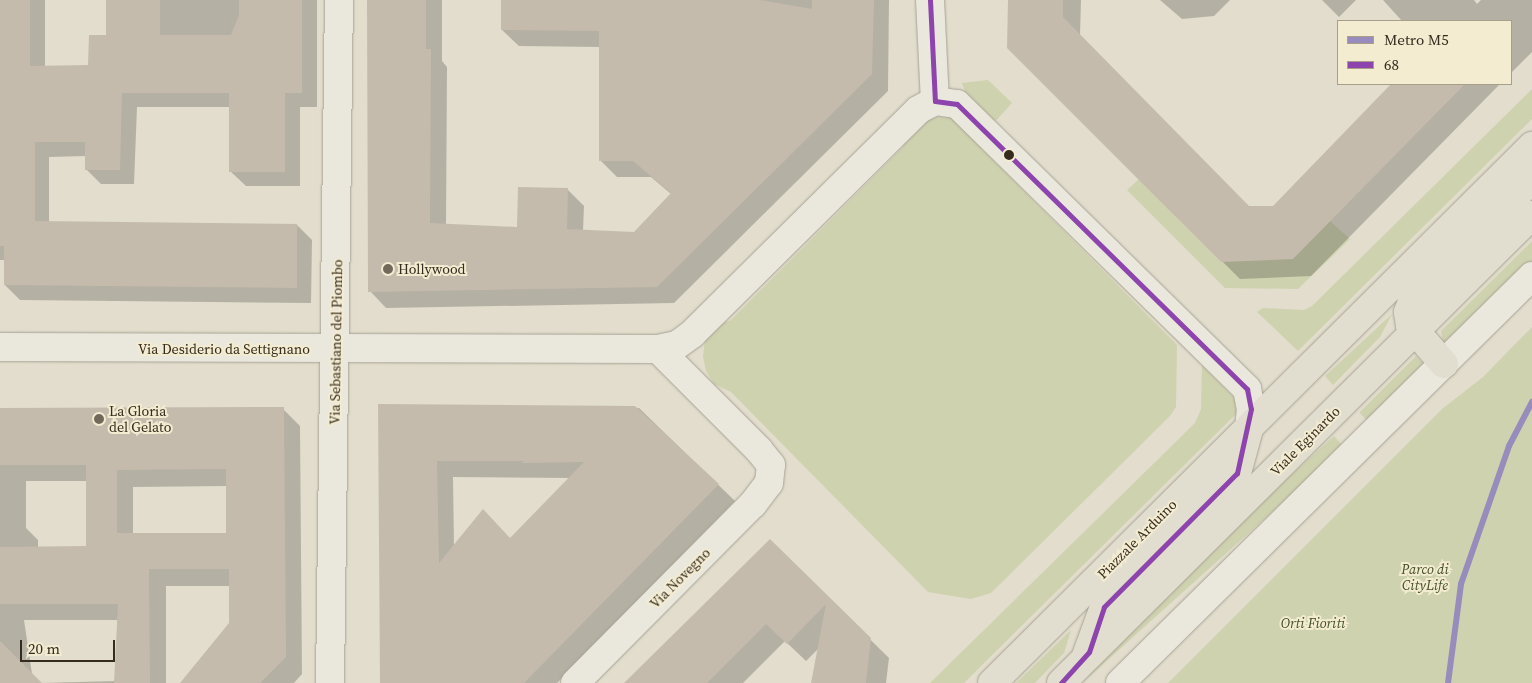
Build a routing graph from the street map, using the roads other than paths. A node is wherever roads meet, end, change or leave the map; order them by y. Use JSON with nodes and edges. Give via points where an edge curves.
{"nodes":[{"id":1,"x":339,"y":0,"type":"edge"},
{"id":2,"x":930,"y":0,"type":"edge"},
{"id":3,"x":934,"y":101,"type":"junction"},
{"id":4,"x":1532,"y":146,"type":"edge"},
{"id":5,"x":1532,"y":180,"type":"edge"},
{"id":6,"x":1532,"y":215,"type":"edge"},
{"id":7,"x":1532,"y":276,"type":"edge"},
{"id":8,"x":1414,"y":332,"type":"junction"},
{"id":9,"x":0,"y":347,"type":"edge"},
{"id":10,"x":658,"y":349,"type":"junction"},
{"id":11,"x":336,"y":350,"type":"junction"},
{"id":12,"x":1444,"y":364,"type":"junction"},
{"id":13,"x":1249,"y":428,"type":"junction"},
{"id":14,"x":1070,"y":675,"type":"edge"},
{"id":15,"x":330,"y":683,"type":"edge"},
{"id":16,"x":575,"y":683,"type":"edge"},
{"id":17,"x":992,"y":683,"type":"edge"},
{"id":18,"x":1120,"y":683,"type":"edge"}],
"edges":[{"from":1,"to":11,"type":"street","name":"Via Sebastiano del Piombo"},
{"from":2,"to":3,"type":"street"},
{"from":3,"to":10,"type":"street","via":[[918,110],[692,334],[677,345]]},
{"from":3,"to":13,"type":"street","via":[[957,104],[1247,389],[1251,409]]},
{"from":4,"to":13,"type":"main road"},
{"from":5,"to":8,"type":"main road","via":[[1413,299],[1408,318]]},
{"from":6,"to":8,"type":"main road","name":"Viale Eginardo"},
{"from":7,"to":12,"type":"street"},
{"from":8,"to":12,"type":"main road"},
{"from":8,"to":14,"type":"main road","name":"Viale Eginardo"},
{"from":9,"to":11,"type":"street","name":"Via Desiderio da Settignano"},
{"from":10,"to":11,"type":"street","name":"Via Desiderio da Settignano"},
{"from":10,"to":16,"type":"street","name":"Via Novegno","via":[[771,465],[769,483],[753,504]]},
{"from":11,"to":15,"type":"street","name":"Via Sebastiano del Piombo"},
{"from":12,"to":18,"type":"street"},
{"from":13,"to":14,"type":"main road","via":[[1237,473],[1104,607],[1089,652]]},
{"from":13,"to":17,"type":"main road","name":"Piazzale Arduino"}]}
